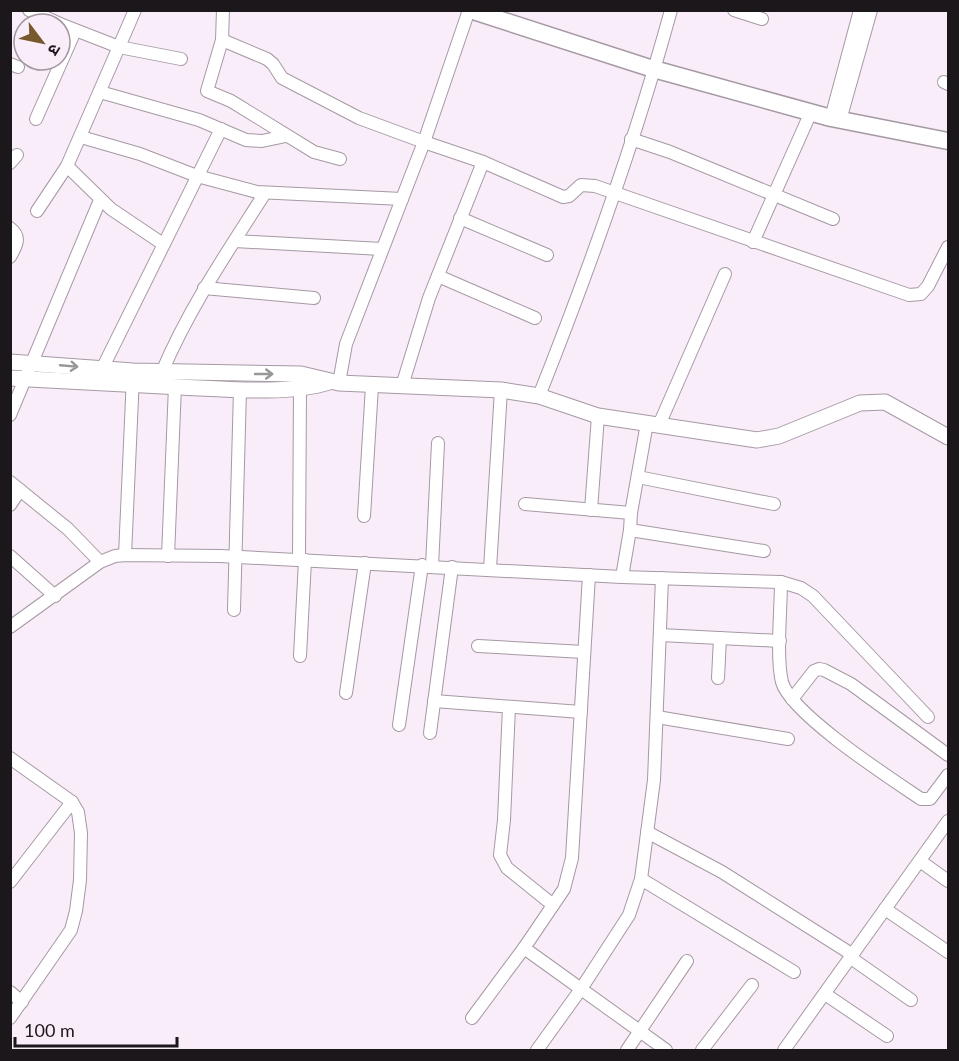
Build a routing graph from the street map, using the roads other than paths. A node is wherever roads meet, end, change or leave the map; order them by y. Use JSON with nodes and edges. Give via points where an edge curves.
{"nodes":[{"id":1,"x":135,"y":10,"type":"edge"},
{"id":2,"x":223,"y":10,"type":"edge"},
{"id":3,"x":469,"y":10,"type":"edge"},
{"id":4,"x":671,"y":10,"type":"edge"},
{"id":5,"x":734,"y":10,"type":"edge"},
{"id":6,"x":860,"y":10,"type":"edge"},
{"id":7,"x":871,"y":10,"type":"edge"},
{"id":8,"x":762,"y":19,"type":"dead end"},
{"id":9,"x":72,"y":30,"type":"edge"},
{"id":10,"x":75,"y":31,"type":"junction"},
{"id":11,"x":859,"y":34,"type":"junction"},
{"id":12,"x":222,"y":40,"type":"junction"},
{"id":13,"x":119,"y":47,"type":"junction"},
{"id":14,"x":181,"y":59,"type":"dead end"},
{"id":15,"x":655,"y":70,"type":"junction"},
{"id":16,"x":100,"y":92,"type":"junction"},
{"id":17,"x":811,"y":112,"type":"junction"},
{"id":18,"x":36,"y":118,"type":"dead end"},
{"id":19,"x":835,"y":119,"type":"junction"},
{"id":20,"x":221,"y":129,"type":"junction"},
{"id":21,"x":286,"y":136,"type":"junction"},
{"id":22,"x":81,"y":137,"type":"junction"},
{"id":23,"x":632,"y":140,"type":"junction"},
{"id":24,"x":948,"y":141,"type":"edge"},
{"id":25,"x":424,"y":142,"type":"junction"},
{"id":26,"x":340,"y":159,"type":"dead end"},
{"id":27,"x":483,"y":162,"type":"junction"},
{"id":28,"x":67,"y":166,"type":"junction"},
{"id":29,"x":197,"y":176,"type":"junction"},
{"id":30,"x":266,"y":193,"type":"junction"},
{"id":31,"x":614,"y":193,"type":"junction"},
{"id":32,"x":774,"y":195,"type":"junction"},
{"id":33,"x":402,"y":199,"type":"junction"},
{"id":34,"x":100,"y":200,"type":"junction"},
{"id":35,"x":37,"y":211,"type":"dead end"},
{"id":36,"x":460,"y":218,"type":"junction"},
{"id":37,"x":834,"y":219,"type":"dead end"},
{"id":38,"x":10,"y":228,"type":"edge"},
{"id":39,"x":235,"y":241,"type":"junction"},
{"id":40,"x":753,"y":242,"type":"junction"},
{"id":41,"x":163,"y":244,"type":"junction"},
{"id":42,"x":948,"y":247,"type":"edge"},
{"id":43,"x":382,"y":249,"type":"junction"},
{"id":44,"x":548,"y":255,"type":"dead end"},
{"id":45,"x":10,"y":257,"type":"edge"},
{"id":46,"x":725,"y":274,"type":"dead end"},
{"id":47,"x":438,"y":276,"type":"junction"},
{"id":48,"x":204,"y":288,"type":"junction"},
{"id":49,"x":314,"y":298,"type":"dead end"},
{"id":50,"x":535,"y":318,"type":"dead end"},
{"id":51,"x":10,"y":362,"type":"edge"},
{"id":52,"x":31,"y":363,"type":"junction"},
{"id":53,"x":102,"y":369,"type":"junction"},
{"id":54,"x":162,"y":372,"type":"junction"},
{"id":55,"x":18,"y":378,"type":"edge"},
{"id":56,"x":133,"y":379,"type":"junction"},
{"id":57,"x":334,"y":382,"type":"junction"},
{"id":58,"x":175,"y":386,"type":"junction"},
{"id":59,"x":372,"y":386,"type":"junction"},
{"id":60,"x":402,"y":386,"type":"junction"},
{"id":61,"x":300,"y":388,"type":"junction"},
{"id":62,"x":240,"y":390,"type":"junction"},
{"id":63,"x":501,"y":390,"type":"junction"},
{"id":64,"x":539,"y":396,"type":"junction"},
{"id":65,"x":10,"y":415,"type":"edge"},
{"id":66,"x":598,"y":416,"type":"junction"},
{"id":67,"x":653,"y":424,"type":"junction"},
{"id":68,"x":948,"y":437,"type":"edge"},
{"id":69,"x":438,"y":443,"type":"dead end"},
{"id":70,"x":638,"y":477,"type":"junction"},
{"id":71,"x":15,"y":486,"type":"edge"},
{"id":72,"x":525,"y":504,"type":"dead end"},
{"id":73,"x":774,"y":504,"type":"dead end"},
{"id":74,"x":10,"y":505,"type":"edge"},
{"id":75,"x":591,"y":510,"type":"junction"},
{"id":76,"x":631,"y":513,"type":"junction"},
{"id":77,"x":364,"y":516,"type":"dead end"},
{"id":78,"x":630,"y":530,"type":"junction"},
{"id":79,"x":764,"y":551,"type":"dead end"},
{"id":80,"x":124,"y":555,"type":"junction"},
{"id":81,"x":10,"y":556,"type":"edge"},
{"id":82,"x":168,"y":556,"type":"junction"},
{"id":83,"x":236,"y":557,"type":"junction"},
{"id":84,"x":302,"y":560,"type":"junction"},
{"id":85,"x":100,"y":562,"type":"junction"},
{"id":86,"x":364,"y":563,"type":"junction"},
{"id":87,"x":427,"y":566,"type":"junction"},
{"id":88,"x":452,"y":567,"type":"junction"},
{"id":89,"x":490,"y":569,"type":"junction"},
{"id":90,"x":589,"y":575,"type":"junction"},
{"id":91,"x":622,"y":577,"type":"junction"},
{"id":92,"x":662,"y":578,"type":"junction"},
{"id":93,"x":781,"y":582,"type":"junction"},
{"id":94,"x":54,"y":597,"type":"junction"},
{"id":95,"x":234,"y":610,"type":"dead end"},
{"id":96,"x":10,"y":627,"type":"edge"},
{"id":97,"x":660,"y":635,"type":"junction"},
{"id":98,"x":720,"y":638,"type":"junction"},
{"id":99,"x":780,"y":641,"type":"junction"},
{"id":100,"x":478,"y":646,"type":"dead end"},
{"id":101,"x":584,"y":652,"type":"junction"},
{"id":102,"x":300,"y":656,"type":"dead end"},
{"id":103,"x":718,"y":678,"type":"dead end"},
{"id":104,"x":346,"y":693,"type":"dead end"},
{"id":105,"x":792,"y":699,"type":"junction"},
{"id":106,"x":434,"y":702,"type":"junction"},
{"id":107,"x":509,"y":707,"type":"junction"},
{"id":108,"x":581,"y":712,"type":"junction"},
{"id":109,"x":657,"y":717,"type":"junction"},
{"id":110,"x":928,"y":717,"type":"dead end"},
{"id":111,"x":399,"y":725,"type":"dead end"},
{"id":112,"x":430,"y":733,"type":"dead end"},
{"id":113,"x":788,"y":738,"type":"dead end"},
{"id":114,"x":948,"y":755,"type":"edge"},
{"id":115,"x":11,"y":760,"type":"edge"},
{"id":116,"x":948,"y":776,"type":"edge"},
{"id":117,"x":72,"y":802,"type":"junction"},
{"id":118,"x":948,"y":821,"type":"edge"},
{"id":119,"x":647,"y":832,"type":"junction"},
{"id":120,"x":920,"y":861,"type":"junction"},
{"id":121,"x":641,"y":879,"type":"junction"},
{"id":122,"x":948,"y":881,"type":"edge"},
{"id":123,"x":10,"y":882,"type":"edge"},
{"id":124,"x":553,"y":905,"type":"junction"},
{"id":125,"x":885,"y":909,"type":"junction"},
{"id":126,"x":524,"y":948,"type":"junction"},
{"id":127,"x":948,"y":952,"type":"edge"},
{"id":128,"x":852,"y":956,"type":"junction"},
{"id":129,"x":687,"y":961,"type":"dead end"},
{"id":130,"x":794,"y":972,"type":"dead end"},
{"id":131,"x":752,"y":985,"type":"dead end"},
{"id":132,"x":581,"y":989,"type":"junction"},
{"id":133,"x":10,"y":992,"type":"edge"},
{"id":134,"x":825,"y":994,"type":"junction"},
{"id":135,"x":911,"y":1000,"type":"dead end"},
{"id":136,"x":22,"y":1002,"type":"junction"},
{"id":137,"x":10,"y":1018,"type":"edge"},
{"id":138,"x":472,"y":1018,"type":"dead end"},
{"id":139,"x":640,"y":1032,"type":"junction"},
{"id":140,"x":887,"y":1036,"type":"dead end"},
{"id":141,"x":537,"y":1050,"type":"edge"},
{"id":142,"x":627,"y":1050,"type":"edge"},
{"id":143,"x":666,"y":1050,"type":"edge"},
{"id":144,"x":702,"y":1050,"type":"edge"},
{"id":145,"x":784,"y":1050,"type":"edge"}],
"edges":[{"from":1,"to":13,"type":"street"},
{"from":2,"to":12,"type":"street"},
{"from":3,"to":15,"type":"main road"},
{"from":3,"to":25,"type":"street"},
{"from":4,"to":15,"type":"street"},
{"from":5,"to":8,"type":"street"},
{"from":6,"to":11,"type":"street"},
{"from":7,"to":11,"type":"street"},
{"from":9,"to":10,"type":"street"},
{"from":10,"to":13,"type":"street"},
{"from":10,"to":18,"type":"street"},
{"from":11,"to":19,"type":"street"},
{"from":12,"to":21,"type":"street","via":[[207,91],[231,101]]},
{"from":12,"to":25,"type":"street","via":[[267,59],[279,76],[298,88],[359,118]]},
{"from":13,"to":14,"type":"street"},
{"from":13,"to":16,"type":"street"},
{"from":15,"to":17,"type":"main road"},
{"from":15,"to":23,"type":"street"},
{"from":16,"to":20,"type":"street"},
{"from":16,"to":22,"type":"street"},
{"from":17,"to":19,"type":"main road"},
{"from":17,"to":32,"type":"street"},
{"from":19,"to":24,"type":"main road"},
{"from":20,"to":21,"type":"street","via":[[246,140]]},
{"from":20,"to":29,"type":"street"},
{"from":21,"to":26,"type":"street","via":[[314,152]]},
{"from":22,"to":28,"type":"street"},
{"from":22,"to":29,"type":"street"},
{"from":23,"to":31,"type":"street"},
{"from":23,"to":32,"type":"street"},
{"from":25,"to":27,"type":"street"},
{"from":25,"to":33,"type":"street"},
{"from":27,"to":31,"type":"street","via":[[563,197],[586,184]]},
{"from":27,"to":36,"type":"street"},
{"from":28,"to":34,"type":"street"},
{"from":28,"to":35,"type":"street"},
{"from":29,"to":30,"type":"street"},
{"from":29,"to":41,"type":"street"},
{"from":30,"to":33,"type":"street"},
{"from":30,"to":39,"type":"street"},
{"from":31,"to":40,"type":"street"},
{"from":31,"to":64,"type":"street"},
{"from":32,"to":37,"type":"street"},
{"from":32,"to":40,"type":"street"},
{"from":33,"to":43,"type":"street"},
{"from":34,"to":41,"type":"street"},
{"from":34,"to":52,"type":"street"},
{"from":36,"to":44,"type":"street"},
{"from":36,"to":47,"type":"street"},
{"from":38,"to":45,"type":"street","via":[[18,241]]},
{"from":39,"to":43,"type":"street"},
{"from":39,"to":48,"type":"street"},
{"from":40,"to":42,"type":"street","via":[[909,295],[921,294],[928,286]]},
{"from":41,"to":53,"type":"street"},
{"from":43,"to":57,"type":"street"},
{"from":46,"to":67,"type":"street"},
{"from":47,"to":50,"type":"street"},
{"from":47,"to":60,"type":"street"},
{"from":48,"to":49,"type":"street"},
{"from":48,"to":54,"type":"street"},
{"from":51,"to":52,"type":"street"},
{"from":52,"to":53,"type":"street","one_way":true},
{"from":52,"to":55,"type":"street"},
{"from":53,"to":56,"type":"street"},
{"from":54,"to":56,"type":"street"},
{"from":54,"to":57,"type":"street","one_way":true,"via":[[301,374]]},
{"from":55,"to":56,"type":"street"},
{"from":55,"to":65,"type":"street"},
{"from":56,"to":58,"type":"street"},
{"from":56,"to":80,"type":"street"},
{"from":57,"to":59,"type":"street"},
{"from":57,"to":61,"type":"street"},
{"from":58,"to":62,"type":"street"},
{"from":58,"to":82,"type":"street"},
{"from":59,"to":60,"type":"street"},
{"from":59,"to":77,"type":"street"},
{"from":60,"to":63,"type":"street"},
{"from":61,"to":62,"type":"street"},
{"from":61,"to":84,"type":"street"},
{"from":62,"to":83,"type":"street"},
{"from":63,"to":64,"type":"street"},
{"from":63,"to":89,"type":"street"},
{"from":64,"to":66,"type":"street"},
{"from":66,"to":67,"type":"street"},
{"from":66,"to":75,"type":"street"},
{"from":67,"to":68,"type":"street","via":[[757,440],[779,436],[860,403],[885,402]]},
{"from":67,"to":70,"type":"street"},
{"from":69,"to":87,"type":"street"},
{"from":70,"to":73,"type":"street"},
{"from":70,"to":76,"type":"street"},
{"from":71,"to":74,"type":"street"},
{"from":71,"to":85,"type":"street","via":[[68,529]]},
{"from":72,"to":75,"type":"street"},
{"from":75,"to":76,"type":"street"},
{"from":76,"to":78,"type":"street"},
{"from":78,"to":79,"type":"street"},
{"from":78,"to":91,"type":"street"},
{"from":80,"to":82,"type":"street"},
{"from":80,"to":85,"type":"street"},
{"from":81,"to":94,"type":"street"},
{"from":82,"to":83,"type":"street"},
{"from":83,"to":84,"type":"street"},
{"from":83,"to":95,"type":"street"},
{"from":84,"to":86,"type":"street"},
{"from":84,"to":102,"type":"street"},
{"from":85,"to":94,"type":"street"},
{"from":86,"to":87,"type":"street"},
{"from":86,"to":104,"type":"street"},
{"from":87,"to":88,"type":"street"},
{"from":87,"to":111,"type":"street"},
{"from":88,"to":89,"type":"street"},
{"from":88,"to":106,"type":"street"},
{"from":89,"to":90,"type":"street"},
{"from":90,"to":91,"type":"street"},
{"from":90,"to":101,"type":"street"},
{"from":91,"to":92,"type":"street"},
{"from":92,"to":93,"type":"street"},
{"from":92,"to":97,"type":"street"},
{"from":93,"to":99,"type":"street"},
{"from":93,"to":110,"type":"street","via":[[813,596]]},
{"from":94,"to":96,"type":"street"},
{"from":97,"to":98,"type":"street"},
{"from":97,"to":109,"type":"street"},
{"from":98,"to":99,"type":"street"},
{"from":98,"to":103,"type":"street"},
{"from":99,"to":105,"type":"street","via":[[782,683]]},
{"from":100,"to":101,"type":"street"},
{"from":101,"to":108,"type":"street"},
{"from":105,"to":114,"type":"street","via":[[814,671],[824,670],[851,684]]},
{"from":105,"to":116,"type":"street","via":[[826,732],[921,799],[930,799]]},
{"from":106,"to":107,"type":"street"},
{"from":106,"to":112,"type":"street"},
{"from":107,"to":108,"type":"street"},
{"from":107,"to":124,"type":"street","via":[[500,855],[507,868]]},
{"from":108,"to":124,"type":"street","via":[[572,858],[568,880]]},
{"from":109,"to":113,"type":"street"},
{"from":109,"to":119,"type":"street"},
{"from":115,"to":117,"type":"street"},
{"from":117,"to":123,"type":"street"},
{"from":117,"to":136,"type":"street","via":[[81,833],[76,911],[71,930]]},
{"from":118,"to":120,"type":"street"},
{"from":119,"to":121,"type":"street"},
{"from":119,"to":128,"type":"street","via":[[722,872]]},
{"from":120,"to":122,"type":"street"},
{"from":120,"to":125,"type":"street"},
{"from":121,"to":130,"type":"street"},
{"from":121,"to":132,"type":"street","via":[[629,915]]},
{"from":124,"to":126,"type":"street"},
{"from":125,"to":127,"type":"street"},
{"from":125,"to":128,"type":"street"},
{"from":126,"to":132,"type":"street"},
{"from":126,"to":138,"type":"street"},
{"from":128,"to":134,"type":"street"},
{"from":128,"to":135,"type":"street"},
{"from":129,"to":139,"type":"street"},
{"from":131,"to":144,"type":"street"},
{"from":132,"to":139,"type":"street"},
{"from":132,"to":141,"type":"street"},
{"from":133,"to":136,"type":"street"},
{"from":134,"to":140,"type":"street"},
{"from":134,"to":145,"type":"street"},
{"from":136,"to":137,"type":"street"},
{"from":139,"to":142,"type":"street"},
{"from":139,"to":143,"type":"street"}]}
